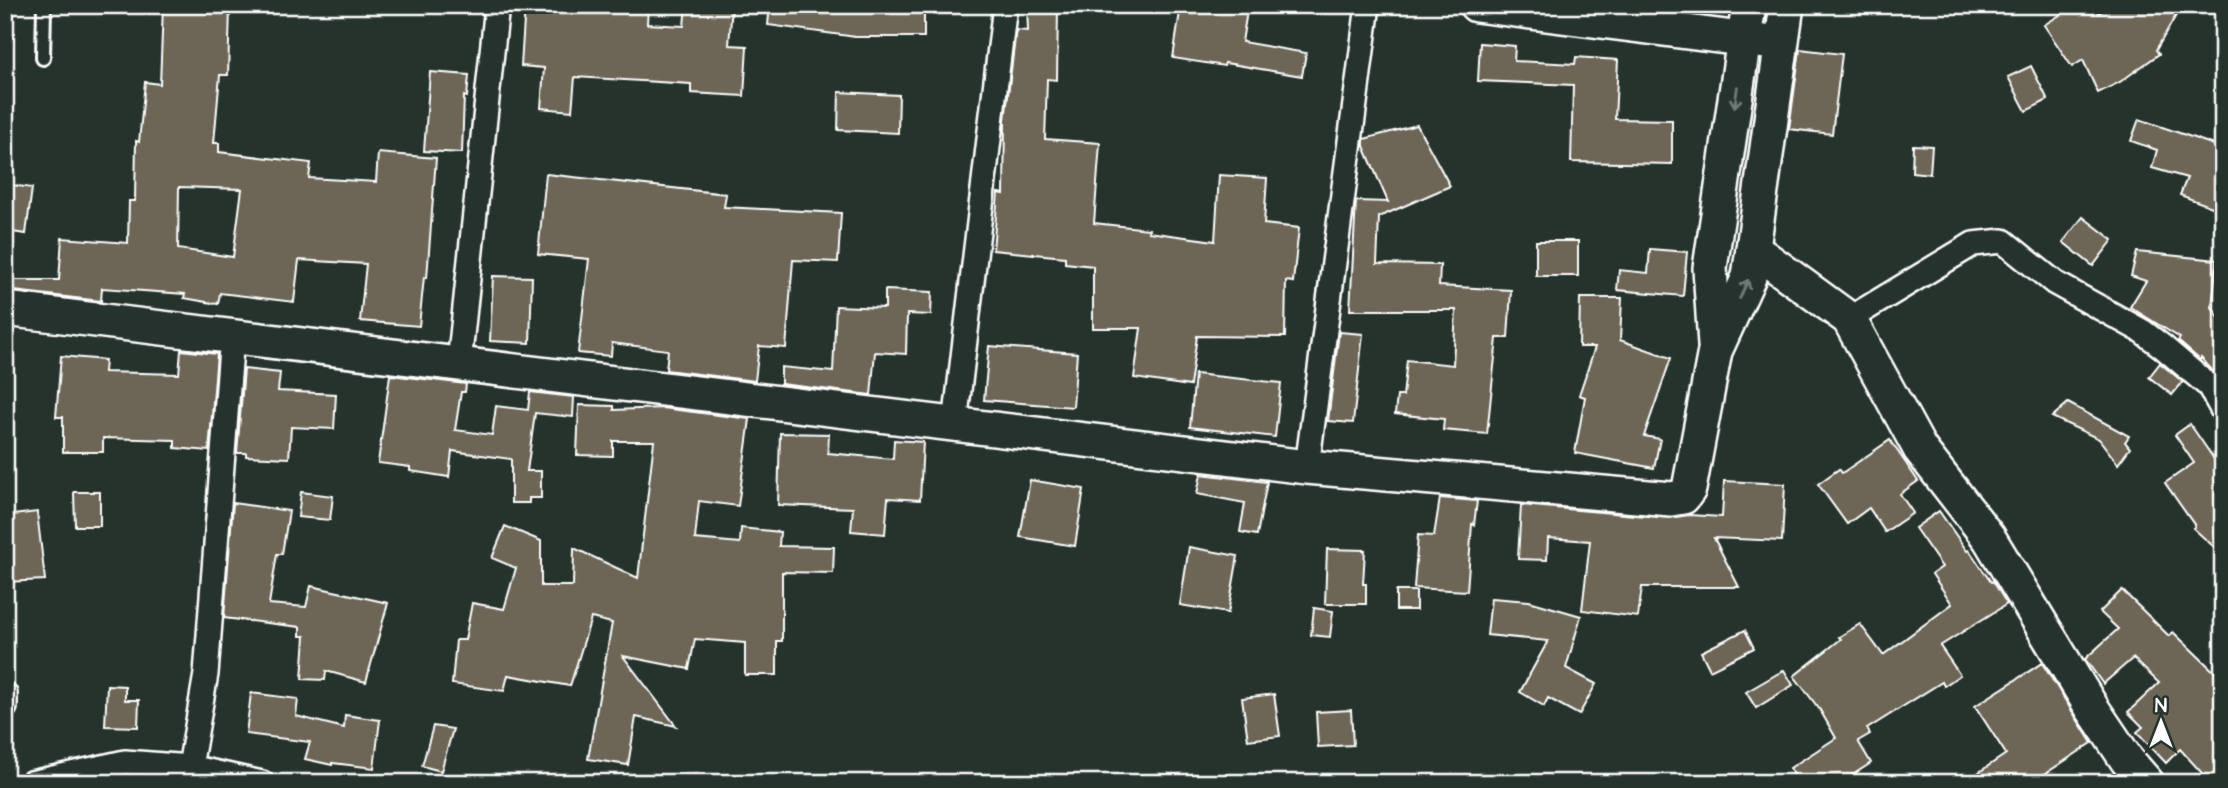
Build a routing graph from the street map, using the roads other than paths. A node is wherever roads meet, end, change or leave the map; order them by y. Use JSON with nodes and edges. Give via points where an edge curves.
{"nodes":[{"id":1,"x":44,"y":5,"type":"edge"},
{"id":2,"x":497,"y":5,"type":"edge"},
{"id":3,"x":1005,"y":5,"type":"edge"},
{"id":4,"x":1368,"y":5,"type":"edge"},
{"id":5,"x":1476,"y":5,"type":"edge"},
{"id":6,"x":1749,"y":5,"type":"edge"},
{"id":7,"x":1787,"y":5,"type":"edge"},
{"id":8,"x":1744,"y":39,"type":"junction"},
{"id":9,"x":1782,"y":45,"type":"junction"},
{"id":10,"x":43,"y":58,"type":"dead end"},
{"id":11,"x":1753,"y":249,"type":"junction"},
{"id":12,"x":5,"y":309,"type":"edge"},
{"id":13,"x":1849,"y":319,"type":"junction"},
{"id":14,"x":232,"y":336,"type":"junction"},
{"id":15,"x":1716,"y":351,"type":"junction"},
{"id":16,"x":459,"y":364,"type":"junction"},
{"id":17,"x":2223,"y":411,"type":"edge"},
{"id":18,"x":955,"y":424,"type":"junction"},
{"id":19,"x":1307,"y":467,"type":"junction"},
{"id":20,"x":5,"y":694,"type":"edge"},
{"id":21,"x":5,"y":707,"type":"edge"},
{"id":22,"x":190,"y":766,"type":"junction"},
{"id":23,"x":31,"y":783,"type":"edge"},
{"id":24,"x":262,"y":783,"type":"edge"},
{"id":25,"x":2147,"y":783,"type":"edge"}],
"edges":[{"from":1,"to":10,"type":"lane"},
{"from":2,"to":16,"type":"street"},
{"from":3,"to":18,"type":"street"},
{"from":4,"to":19,"type":"street"},
{"from":5,"to":8,"type":"street"},
{"from":6,"to":8,"type":"street"},
{"from":7,"to":9,"type":"street"},
{"from":8,"to":9,"type":"street"},
{"from":8,"to":15,"type":"street","one_way":true,"via":[[1710,268]]},
{"from":9,"to":11,"type":"street"},
{"from":11,"to":13,"type":"street"},
{"from":15,"to":11,"type":"street","one_way":true,"via":[[1749,277]]},
{"from":12,"to":14,"type":"street"},
{"from":13,"to":17,"type":"street","via":[[1973,244],[2003,241],[2055,283],[2163,347],[2209,386]]},
{"from":13,"to":25,"type":"street","via":[[1920,449],[1989,538],[2092,708]]},
{"from":14,"to":16,"type":"street"},
{"from":14,"to":22,"type":"street","via":[[206,674]]},
{"from":15,"to":19,"type":"street","via":[[1684,497]]},
{"from":16,"to":18,"type":"street"},
{"from":18,"to":19,"type":"street"},
{"from":20,"to":21,"type":"street"},
{"from":22,"to":23,"type":"street","via":[[125,762]]},
{"from":22,"to":24,"type":"street"}]}
